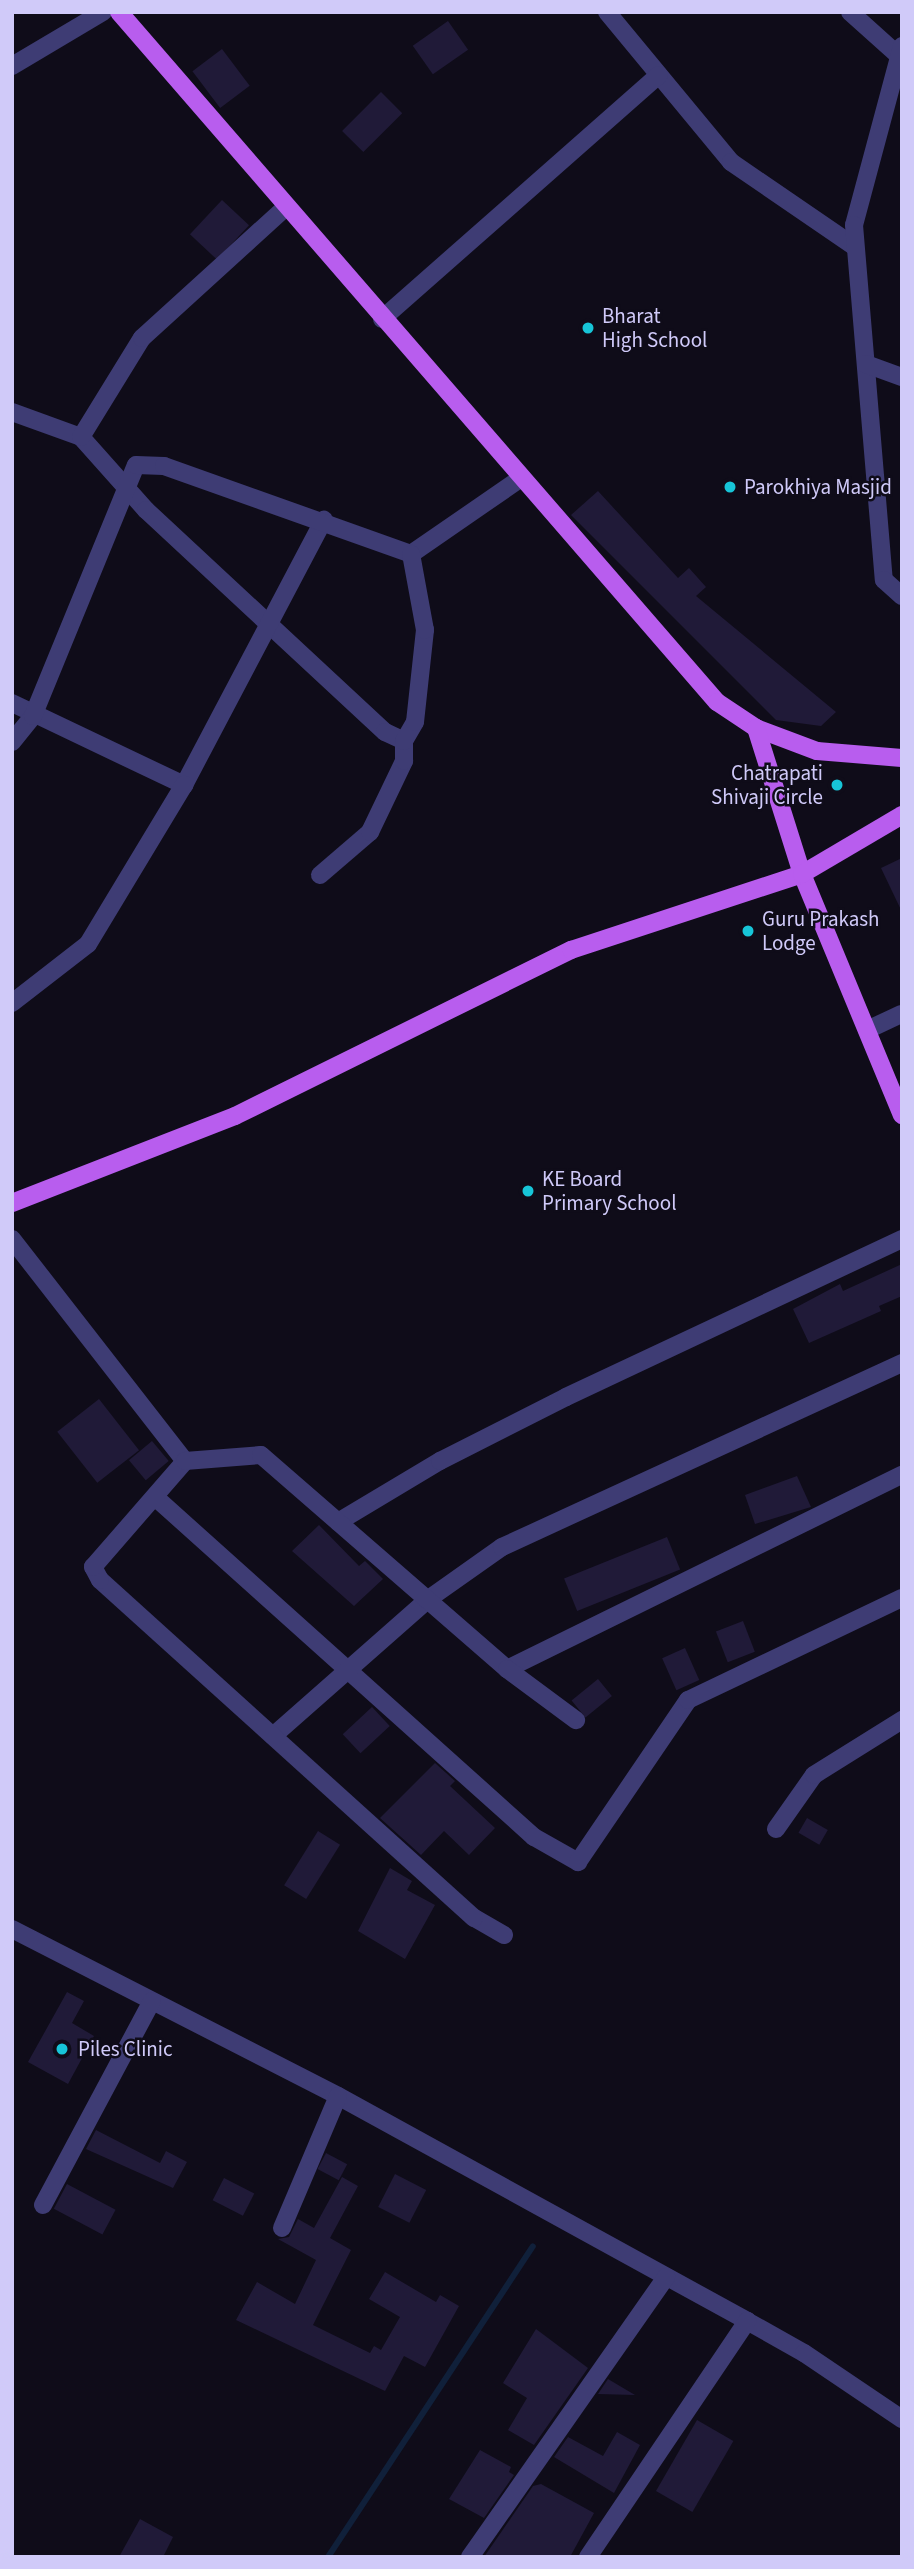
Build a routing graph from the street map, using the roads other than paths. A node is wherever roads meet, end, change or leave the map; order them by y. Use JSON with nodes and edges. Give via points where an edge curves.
{"nodes":[{"id":1,"x":77,"y":12,"type":"edge"},
{"id":2,"x":119,"y":12,"type":"edge"},
{"id":3,"x":607,"y":12,"type":"edge"},
{"id":4,"x":850,"y":12,"type":"edge"},
{"id":5,"x":99,"y":16,"type":"edge"},
{"id":6,"x":900,"y":51,"type":"edge"},
{"id":7,"x":12,"y":66,"type":"edge"},
{"id":8,"x":659,"y":75,"type":"junction"},
{"id":9,"x":285,"y":208,"type":"junction"},
{"id":10,"x":856,"y":247,"type":"junction"},
{"id":11,"x":382,"y":319,"type":"junction"},
{"id":12,"x":866,"y":364,"type":"junction"},
{"id":13,"x":902,"y":377,"type":"edge"},
{"id":14,"x":12,"y":412,"type":"edge"},
{"id":15,"x":81,"y":437,"type":"junction"},
{"id":16,"x":521,"y":478,"type":"junction"},
{"id":17,"x":128,"y":486,"type":"junction"},
{"id":18,"x":324,"y":520,"type":"junction"},
{"id":19,"x":411,"y":554,"type":"junction"},
{"id":20,"x":902,"y":596,"type":"edge"},
{"id":21,"x":271,"y":624,"type":"junction"},
{"id":22,"x":12,"y":703,"type":"edge"},
{"id":23,"x":33,"y":716,"type":"junction"},
{"id":24,"x":756,"y":728,"type":"junction"},
{"id":25,"x":404,"y":741,"type":"junction"},
{"id":26,"x":12,"y":742,"type":"edge"},
{"id":27,"x":902,"y":758,"type":"edge"},
{"id":28,"x":184,"y":785,"type":"junction"},
{"id":29,"x":902,"y":815,"type":"edge"},
{"id":30,"x":802,"y":874,"type":"junction"},
{"id":31,"x":320,"y":875,"type":"dead end"},
{"id":32,"x":12,"y":1003,"type":"edge"},
{"id":33,"x":902,"y":1014,"type":"edge"},
{"id":34,"x":867,"y":1030,"type":"junction"},
{"id":35,"x":902,"y":1115,"type":"edge"},
{"id":36,"x":12,"y":1203,"type":"edge"},
{"id":37,"x":12,"y":1239,"type":"edge"},
{"id":38,"x":902,"y":1239,"type":"edge"},
{"id":39,"x":902,"y":1363,"type":"edge"},
{"id":40,"x":185,"y":1461,"type":"junction"},
{"id":41,"x":902,"y":1475,"type":"edge"},
{"id":42,"x":155,"y":1497,"type":"junction"},
{"id":43,"x":338,"y":1522,"type":"junction"},
{"id":44,"x":902,"y":1598,"type":"edge"},
{"id":45,"x":427,"y":1600,"type":"junction"},
{"id":46,"x":508,"y":1669,"type":"junction"},
{"id":47,"x":348,"y":1670,"type":"junction"},
{"id":48,"x":576,"y":1720,"type":"dead end"},
{"id":49,"x":902,"y":1720,"type":"edge"},
{"id":50,"x":273,"y":1736,"type":"junction"},
{"id":51,"x":776,"y":1829,"type":"dead end"},
{"id":52,"x":12,"y":1929,"type":"edge"},
{"id":53,"x":504,"y":1935,"type":"dead end"},
{"id":54,"x":152,"y":2001,"type":"junction"},
{"id":55,"x":338,"y":2096,"type":"junction"},
{"id":56,"x":43,"y":2206,"type":"dead end"},
{"id":57,"x":282,"y":2228,"type":"dead end"},
{"id":58,"x":666,"y":2277,"type":"junction"},
{"id":59,"x":747,"y":2321,"type":"junction"},
{"id":60,"x":902,"y":2419,"type":"edge"},
{"id":61,"x":470,"y":2557,"type":"edge"},
{"id":62,"x":587,"y":2557,"type":"edge"}],
"edges":[{"from":1,"to":5,"type":"street"},
{"from":2,"to":9,"type":"main road"},
{"from":3,"to":8,"type":"street"},
{"from":4,"to":6,"type":"street"},
{"from":5,"to":7,"type":"street"},
{"from":6,"to":10,"type":"street","via":[[854,225]]},
{"from":8,"to":10,"type":"street","via":[[731,162]]},
{"from":8,"to":11,"type":"street"},
{"from":9,"to":11,"type":"main road"},
{"from":9,"to":15,"type":"street","via":[[142,338]]},
{"from":10,"to":12,"type":"street"},
{"from":11,"to":16,"type":"main road"},
{"from":12,"to":13,"type":"street"},
{"from":12,"to":20,"type":"street","via":[[884,580]]},
{"from":14,"to":15,"type":"street"},
{"from":15,"to":17,"type":"street"},
{"from":16,"to":19,"type":"street"},
{"from":16,"to":24,"type":"main road","via":[[717,702]]},
{"from":17,"to":18,"type":"street","via":[[136,465],[164,466]]},
{"from":17,"to":21,"type":"street","via":[[146,510]]},
{"from":17,"to":23,"type":"street"},
{"from":18,"to":19,"type":"street"},
{"from":18,"to":21,"type":"street"},
{"from":19,"to":25,"type":"street","via":[[425,630],[415,722]]},
{"from":21,"to":25,"type":"street","via":[[385,732]]},
{"from":21,"to":28,"type":"street"},
{"from":22,"to":23,"type":"street"},
{"from":23,"to":26,"type":"street"},
{"from":23,"to":28,"type":"street"},
{"from":24,"to":27,"type":"main road","via":[[817,751]]},
{"from":24,"to":30,"type":"main road"},
{"from":25,"to":31,"type":"street","via":[[404,761],[370,832]]},
{"from":28,"to":32,"type":"street","via":[[88,944]]},
{"from":29,"to":30,"type":"main road"},
{"from":30,"to":34,"type":"main road"},
{"from":30,"to":36,"type":"main road","via":[[571,950],[235,1116]]},
{"from":33,"to":34,"type":"street"},
{"from":34,"to":35,"type":"main road"},
{"from":37,"to":40,"type":"street"},
{"from":38,"to":43,"type":"street","via":[[566,1397],[440,1461]]},
{"from":39,"to":45,"type":"street","via":[[502,1547]]},
{"from":40,"to":42,"type":"street"},
{"from":40,"to":43,"type":"street","via":[[261,1455]]},
{"from":41,"to":46,"type":"street"},
{"from":42,"to":47,"type":"street"},
{"from":42,"to":50,"type":"street","via":[[93,1567],[100,1580]]},
{"from":43,"to":45,"type":"street"},
{"from":44,"to":47,"type":"street","via":[[688,1700],[578,1862],[534,1837]]},
{"from":45,"to":46,"type":"street"},
{"from":45,"to":47,"type":"street"},
{"from":46,"to":48,"type":"street"},
{"from":47,"to":50,"type":"street"},
{"from":49,"to":51,"type":"street","via":[[881,1728],[814,1775]]},
{"from":50,"to":53,"type":"street","via":[[474,1918]]},
{"from":52,"to":54,"type":"street"},
{"from":54,"to":55,"type":"street"},
{"from":54,"to":56,"type":"street"},
{"from":55,"to":57,"type":"street"},
{"from":55,"to":58,"type":"street"},
{"from":58,"to":59,"type":"street"},
{"from":58,"to":61,"type":"street"},
{"from":59,"to":60,"type":"street"},
{"from":59,"to":62,"type":"street"}]}
